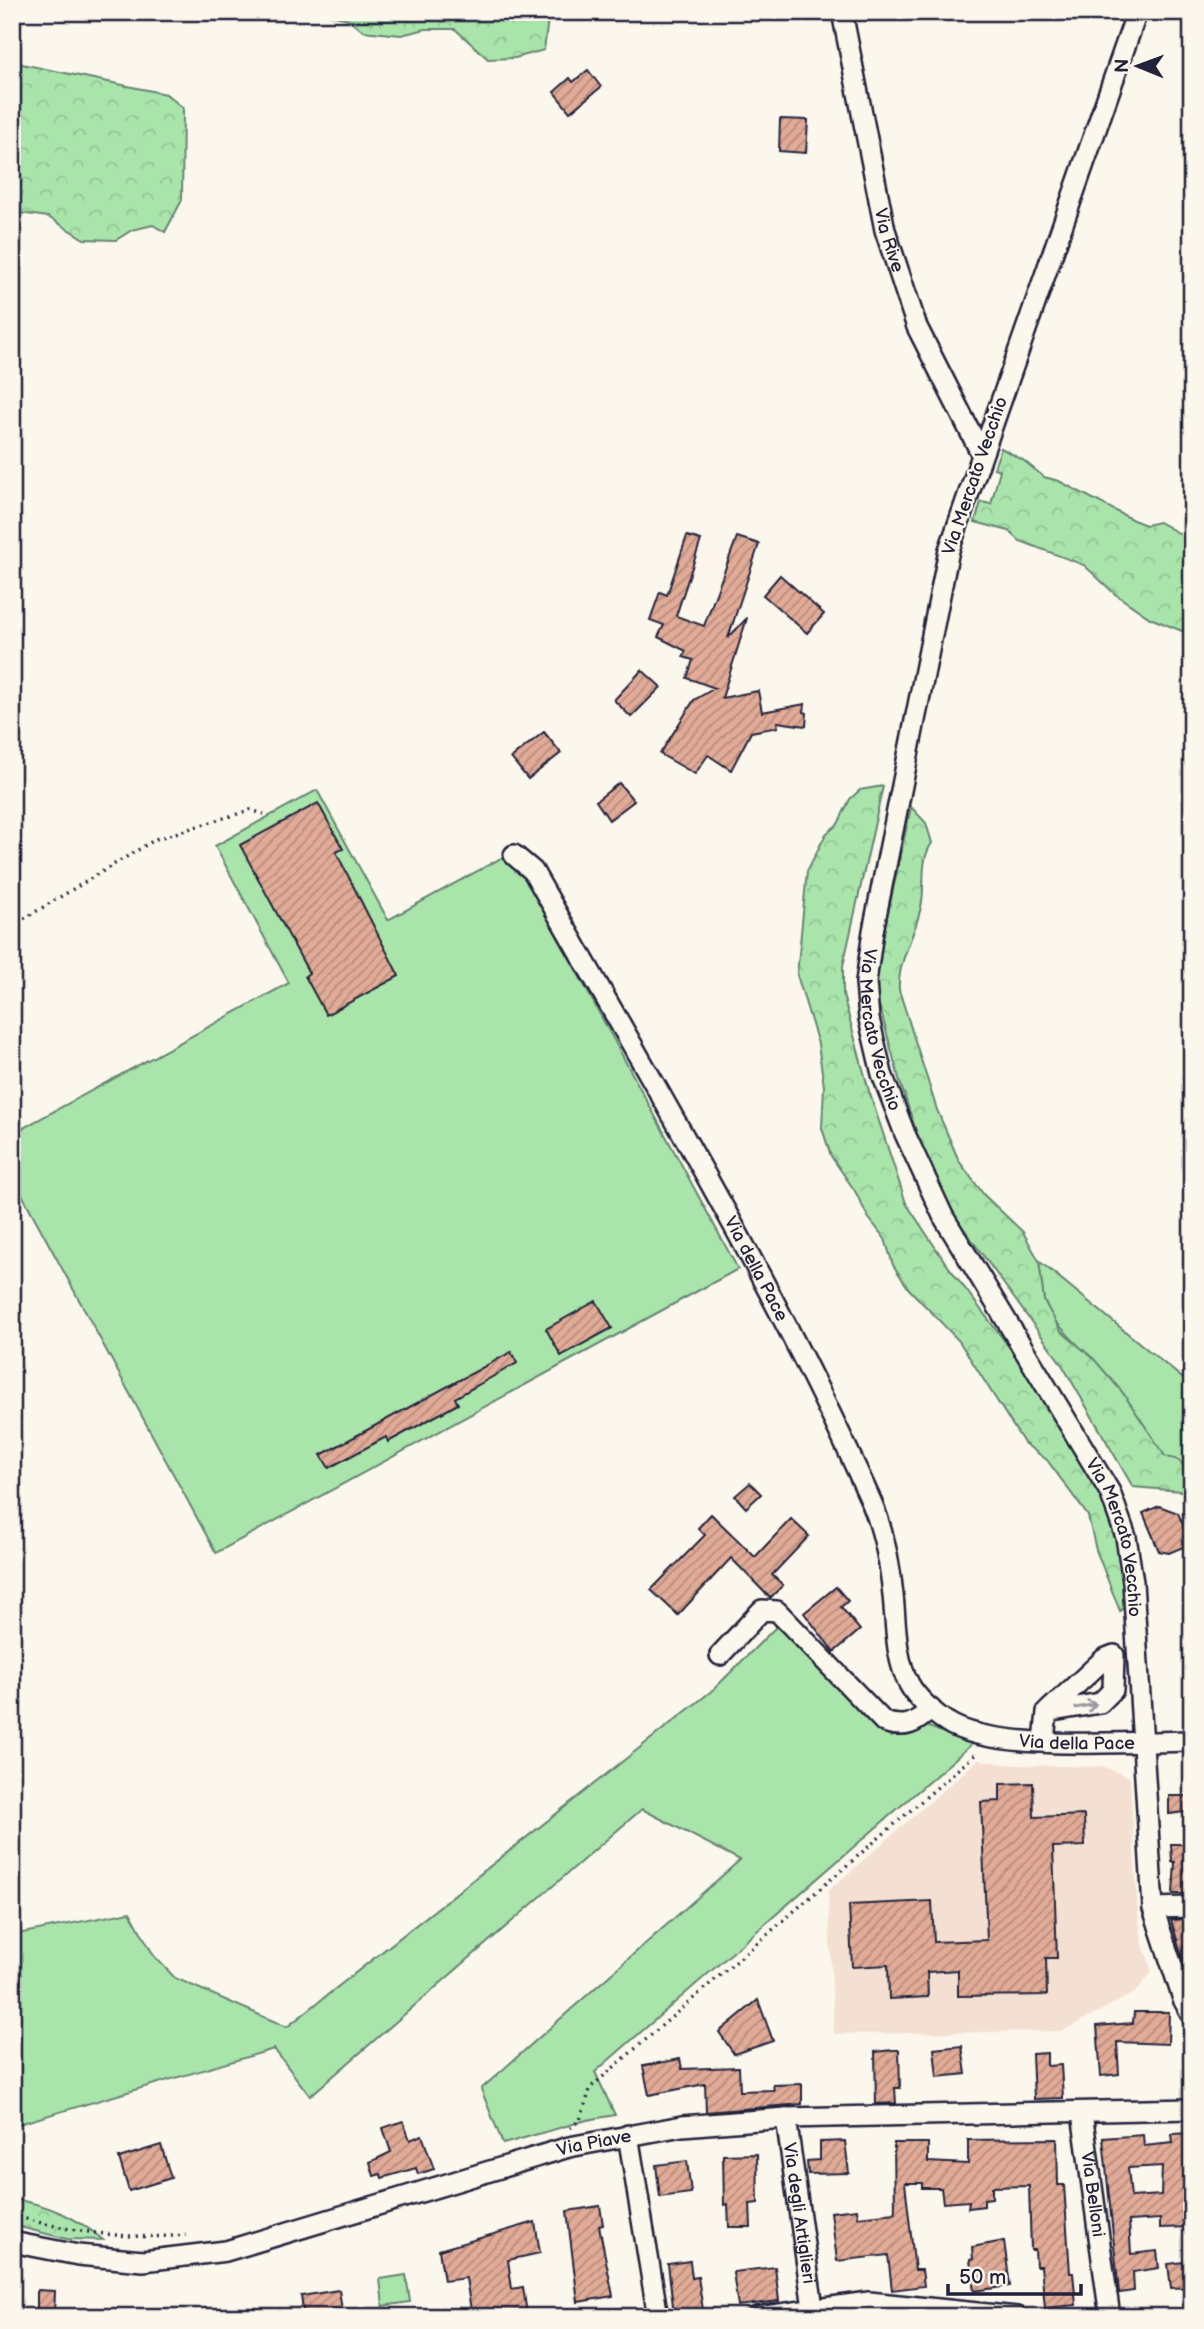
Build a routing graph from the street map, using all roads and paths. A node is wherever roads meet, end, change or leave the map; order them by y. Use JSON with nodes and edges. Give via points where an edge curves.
{"nodes":[{"id":1,"x":842,"y":12,"type":"edge"},
{"id":2,"x":1137,"y":12,"type":"edge"},
{"id":3,"x":981,"y":453,"type":"junction"},
{"id":4,"x":264,"y":814,"type":"dead end"},
{"id":5,"x":514,"y":855,"type":"dead end"},
{"id":6,"x":12,"y":926,"type":"edge"},
{"id":7,"x":720,"y":1655,"type":"dead end"},
{"id":8,"x":931,"y":1709,"type":"junction"},
{"id":9,"x":1047,"y":1713,"type":"dead end"},
{"id":10,"x":992,"y":1739,"type":"junction"},
{"id":11,"x":1044,"y":1741,"type":"junction"},
{"id":12,"x":1192,"y":1741,"type":"edge"},
{"id":13,"x":1145,"y":1742,"type":"junction"},
{"id":14,"x":1192,"y":1907,"type":"edge"},
{"id":15,"x":1153,"y":1908,"type":"junction"},
{"id":16,"x":1192,"y":2016,"type":"edge"},
{"id":17,"x":1192,"y":2109,"type":"edge"},
{"id":18,"x":1082,"y":2113,"type":"junction"},
{"id":19,"x":786,"y":2118,"type":"junction"},
{"id":20,"x":561,"y":2134,"type":"dead end"},
{"id":21,"x":628,"y":2135,"type":"junction"},
{"id":22,"x":12,"y":2215,"type":"edge"},
{"id":23,"x":198,"y":2235,"type":"dead end"},
{"id":24,"x":12,"y":2242,"type":"edge"},
{"id":25,"x":813,"y":2308,"type":"junction"},
{"id":26,"x":659,"y":2317,"type":"edge"},
{"id":27,"x":758,"y":2317,"type":"edge"},
{"id":28,"x":1017,"y":2317,"type":"edge"},
{"id":29,"x":1110,"y":2317,"type":"edge"}],
"edges":[{"from":1,"to":3,"type":"street","name":"Via Rive","via":[[884,230],[917,327]]},
{"from":2,"to":3,"type":"street","name":"Via Mercato Vecchio"},
{"from":3,"to":13,"type":"street","name":"Via Mercato Vecchio","via":[[948,550],[919,688],[873,931],[866,982],[869,1019],[882,1074],[943,1216],[1110,1492],[1126,1537],[1133,1582]]},
{"from":4,"to":6,"type":"path","via":[[250,810],[156,839]]},
{"from":5,"to":8,"type":"street","name":"Via della Pace","via":[[533,871],[721,1202],[842,1436],[873,1507],[887,1557],[898,1647],[909,1684]]},
{"from":7,"to":8,"type":"street","via":[[762,1610],[778,1611],[884,1721],[900,1727],[916,1723]]},
{"from":8,"to":10,"type":"street","name":"Via della Pace","via":[[964,1731]]},
{"from":9,"to":11,"type":"street"},
{"from":10,"to":11,"type":"street","name":"Via della Pace"},
{"from":10,"to":20,"type":"path","via":[[591,2087],[580,2120]]},
{"from":11,"to":13,"type":"street","name":"Via della Pace"},
{"from":12,"to":13,"type":"street","name":"Via della Pace"},
{"from":13,"to":15,"type":"street","name":"Via Mercato Vecchio"},
{"from":14,"to":15,"type":"street"},
{"from":15,"to":16,"type":"street","name":"Via Mercato Vecchio"},
{"from":17,"to":18,"type":"street","name":"Via Piave"},
{"from":18,"to":19,"type":"street","name":"Via Piave"},
{"from":18,"to":29,"type":"street","name":"Via Belloni"},
{"from":19,"to":21,"type":"street","name":"Via Piave"},
{"from":19,"to":25,"type":"street","name":"Via degli Artiglieri"},
{"from":21,"to":24,"type":"street","name":"Via Piave","via":[[569,2147],[226,2251],[143,2260],[78,2255]]},
{"from":21,"to":26,"type":"street"},
{"from":22,"to":23,"type":"path","via":[[75,2232],[160,2238]]},
{"from":25,"to":27,"type":"street"},
{"from":25,"to":28,"type":"street","via":[[869,2301]]}]}
